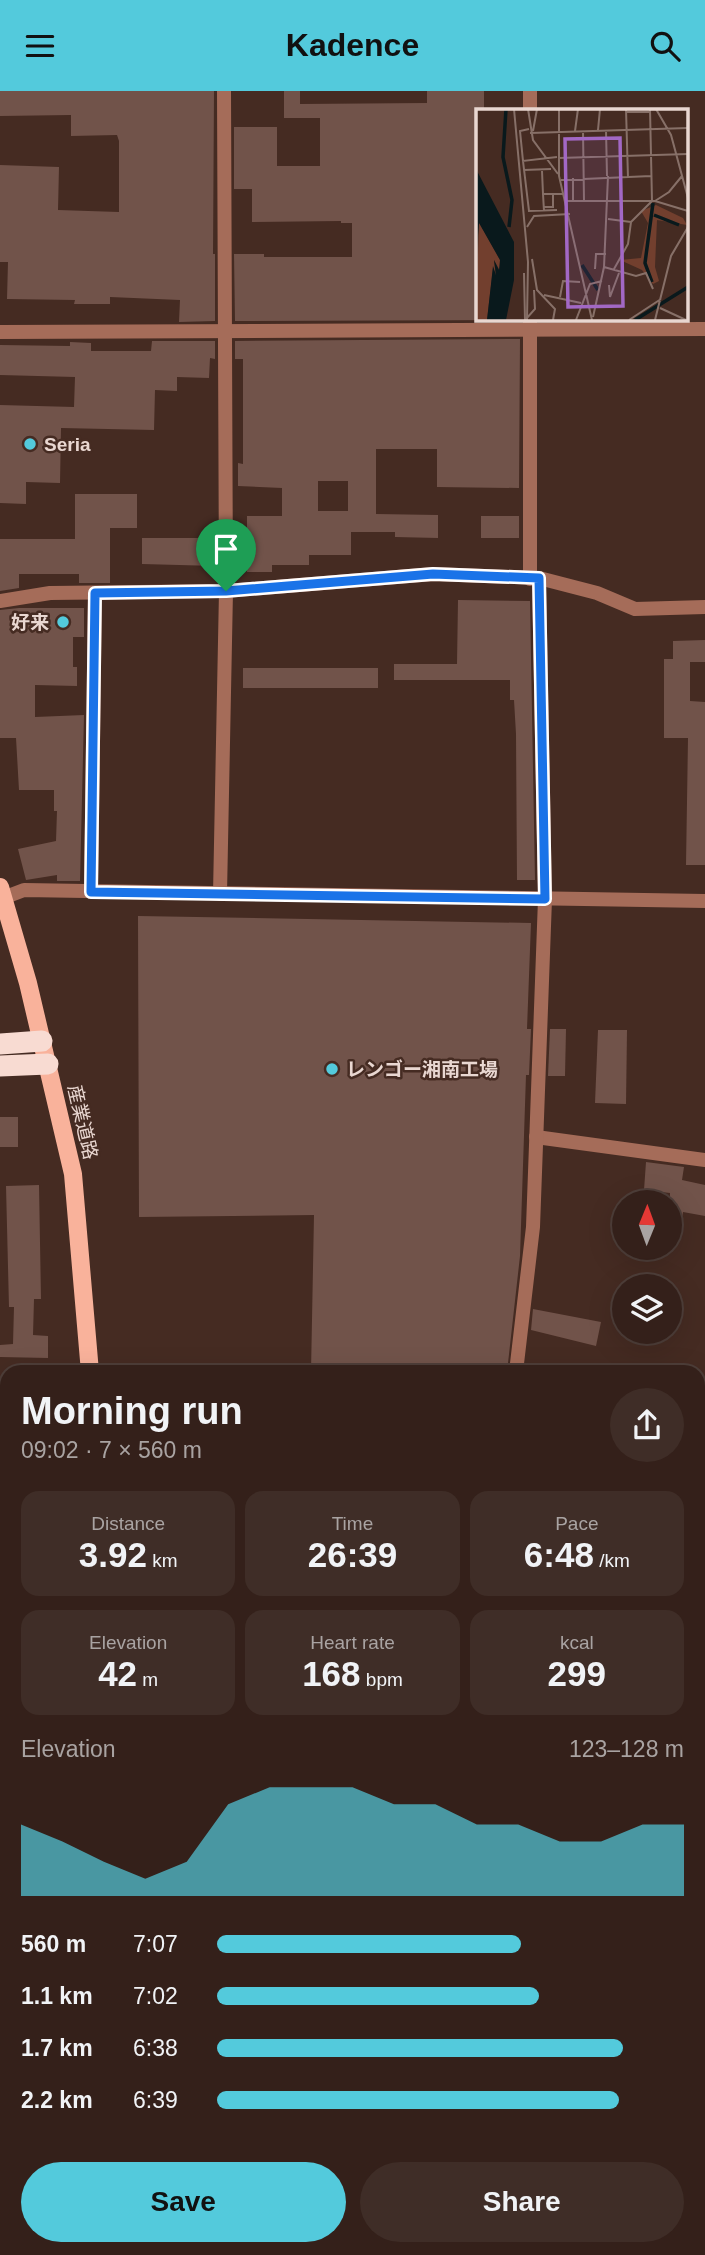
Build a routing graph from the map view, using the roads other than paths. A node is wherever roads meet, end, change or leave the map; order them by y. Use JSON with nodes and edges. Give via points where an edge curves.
{"nodes":[{"id":1,"x":224,"y":91,"type":"edge"},
{"id":2,"x":530,"y":91,"type":"edge"},
{"id":3,"x":530,"y":109,"type":"edge"},
{"id":4,"x":530,"y":324,"type":"edge"},
{"id":5,"x":705,"y":329,"type":"edge"},
{"id":6,"x":226,"y":332,"type":"junction"},
{"id":7,"x":0,"y":333,"type":"edge"},
{"id":8,"x":535,"y":578,"type":"junction"},
{"id":9,"x":226,"y":591,"type":"junction"},
{"id":10,"x":95,"y":593,"type":"junction"},
{"id":11,"x":0,"y":601,"type":"edge"},
{"id":12,"x":705,"y":607,"type":"edge"},
{"id":13,"x":2,"y":892,"type":"edge"},
{"id":14,"x":91,"y":892,"type":"junction"},
{"id":15,"x":220,"y":894,"type":"junction"},
{"id":16,"x":545,"y":899,"type":"junction"},
{"id":17,"x":705,"y":901,"type":"edge"},
{"id":18,"x":42,"y":1041,"type":"junction"},
{"id":19,"x":0,"y":1044,"type":"edge"},
{"id":20,"x":48,"y":1063,"type":"junction"},
{"id":21,"x":0,"y":1066,"type":"edge"},
{"id":22,"x":536,"y":1137,"type":"junction"},
{"id":23,"x":705,"y":1160,"type":"edge"},
{"id":24,"x":89,"y":1365,"type":"edge"},
{"id":25,"x":517,"y":1365,"type":"edge"}],
"edges":[{"from":1,"to":6,"type":"street"},
{"from":2,"to":3,"type":"street"},
{"from":4,"to":5,"type":"street"},
{"from":4,"to":6,"type":"street"},
{"from":4,"to":8,"type":"street"},
{"from":6,"to":7,"type":"street"},
{"from":6,"to":9,"type":"street"},
{"from":8,"to":9,"type":"street","via":[[433,574]]},
{"from":8,"to":12,"type":"street","via":[[597,593],[635,609]]},
{"from":8,"to":16,"type":"street"},
{"from":9,"to":10,"type":"street"},
{"from":9,"to":15,"type":"street"},
{"from":10,"to":11,"type":"street","via":[[50,593]]},
{"from":10,"to":14,"type":"street"},
{"from":13,"to":14,"type":"street"},
{"from":13,"to":18,"type":"main road","name":"産業道路"},
{"from":14,"to":15,"type":"street"},
{"from":15,"to":16,"type":"street"},
{"from":16,"to":17,"type":"street"},
{"from":16,"to":22,"type":"street"},
{"from":18,"to":19,"type":"highway"},
{"from":18,"to":20,"type":"main road","name":"産業道路"},
{"from":20,"to":21,"type":"highway"},
{"from":20,"to":24,"type":"main road","name":"産業道路","via":[[73,1174]]},
{"from":22,"to":23,"type":"street"},
{"from":22,"to":25,"type":"street","via":[[533,1227]]}]}
